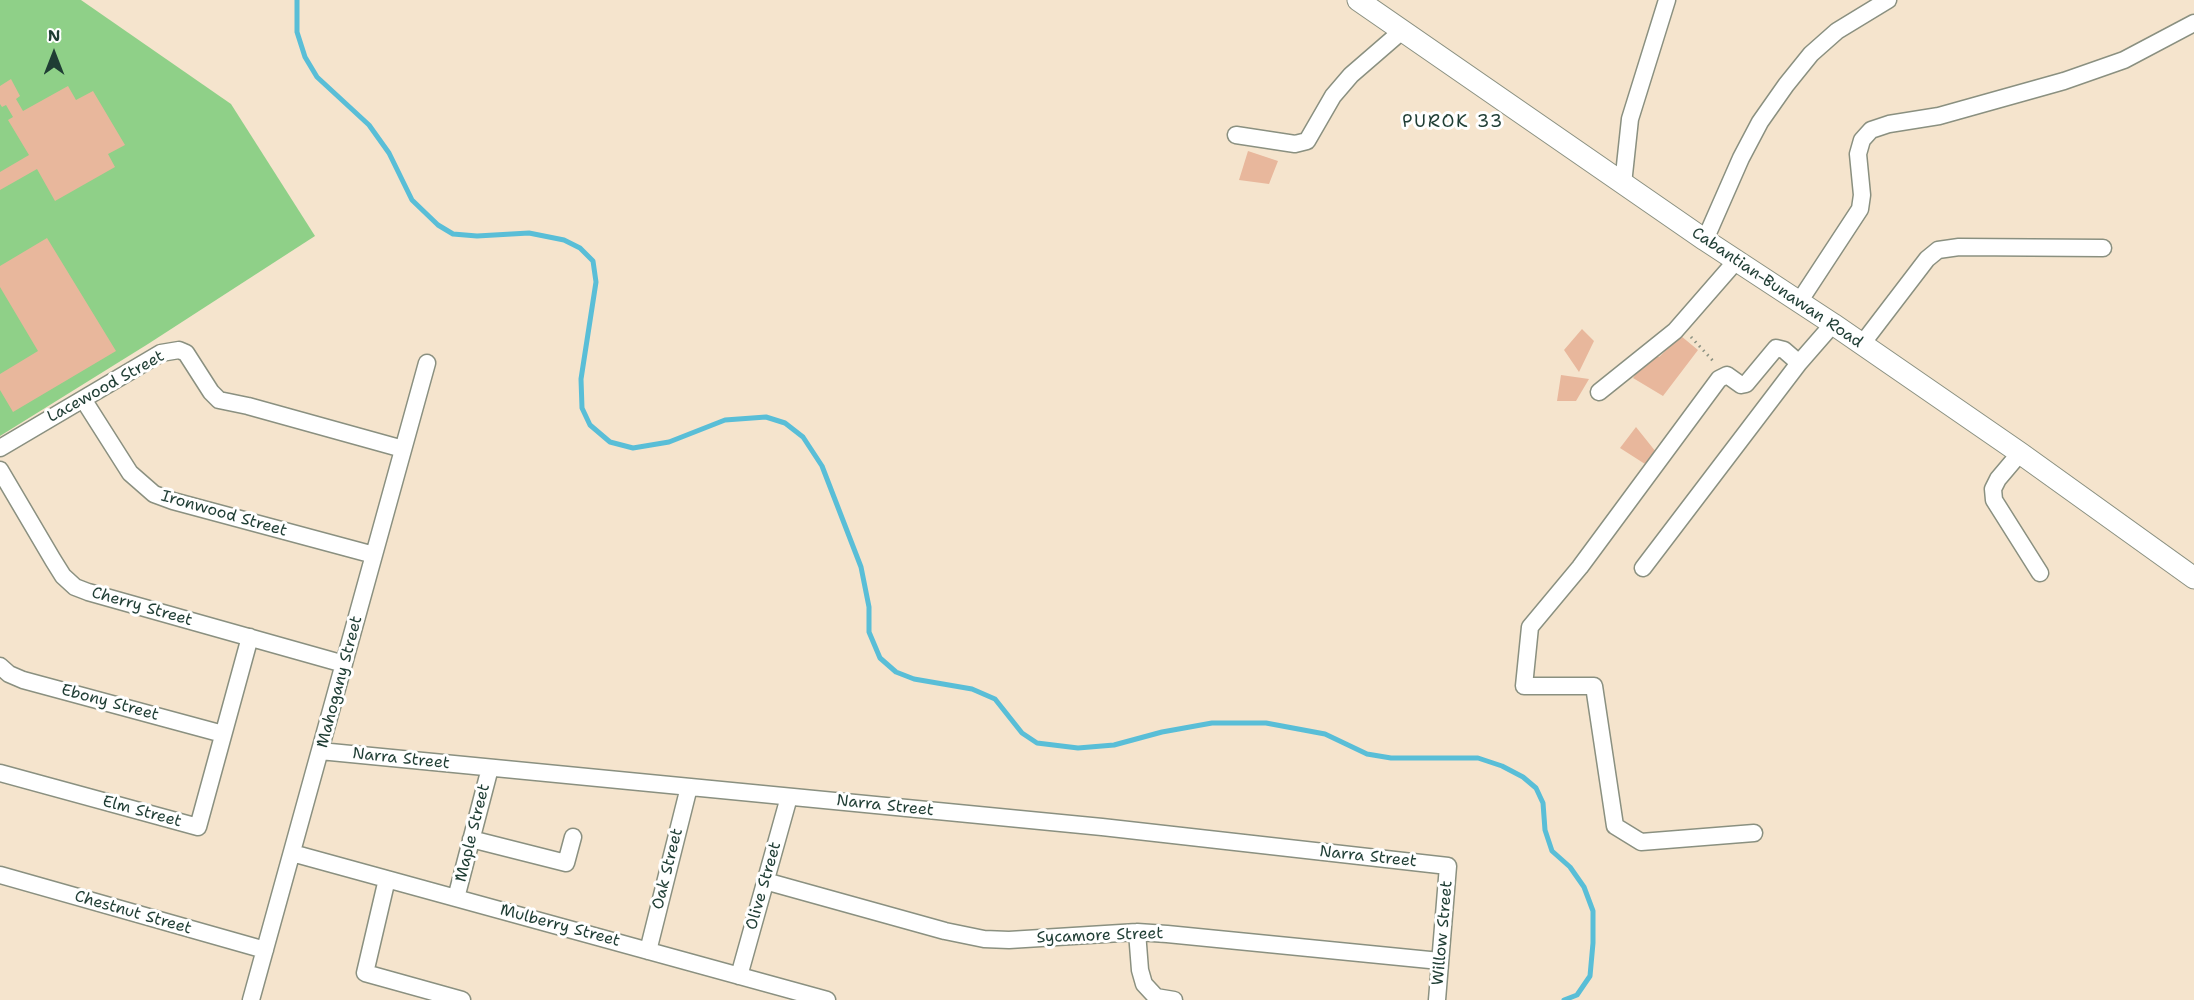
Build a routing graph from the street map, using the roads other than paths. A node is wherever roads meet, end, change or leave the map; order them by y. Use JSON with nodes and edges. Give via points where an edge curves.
{"nodes":[{"id":1,"x":1358,"y":0,"type":"edge"},
{"id":2,"x":1667,"y":0,"type":"edge"},
{"id":3,"x":1888,"y":0,"type":"edge"},
{"id":4,"x":2194,"y":23,"type":"edge"},
{"id":5,"x":1403,"y":30,"type":"junction"},
{"id":6,"x":1236,"y":135,"type":"dead end"},
{"id":7,"x":1623,"y":184,"type":"junction"},
{"id":8,"x":1705,"y":240,"type":"junction"},
{"id":9,"x":2103,"y":248,"type":"dead end"},
{"id":10,"x":1736,"y":261,"type":"junction"},
{"id":11,"x":1800,"y":302,"type":"junction"},
{"id":12,"x":1833,"y":324,"type":"junction"},
{"id":13,"x":1862,"y":344,"type":"junction"},
{"id":14,"x":427,"y":363,"type":"dead end"},
{"id":15,"x":1799,"y":363,"type":"junction"},
{"id":16,"x":1599,"y":392,"type":"dead end"},
{"id":17,"x":84,"y":399,"type":"junction"},
{"id":18,"x":0,"y":448,"type":"edge"},
{"id":19,"x":403,"y":449,"type":"junction"},
{"id":20,"x":2020,"y":453,"type":"junction"},
{"id":21,"x":0,"y":470,"type":"edge"},
{"id":22,"x":374,"y":555,"type":"junction"},
{"id":23,"x":1644,"y":568,"type":"dead end"},
{"id":24,"x":2040,"y":573,"type":"dead end"},
{"id":25,"x":2194,"y":579,"type":"edge"},
{"id":26,"x":250,"y":637,"type":"junction"},
{"id":27,"x":344,"y":664,"type":"junction"},
{"id":28,"x":0,"y":666,"type":"edge"},
{"id":29,"x":224,"y":734,"type":"junction"},
{"id":30,"x":320,"y":751,"type":"junction"},
{"id":31,"x":490,"y":768,"type":"junction"},
{"id":32,"x":0,"y":773,"type":"edge"},
{"id":33,"x":689,"y":787,"type":"junction"},
{"id":34,"x":789,"y":797,"type":"junction"},
{"id":35,"x":1754,"y":833,"type":"dead end"},
{"id":36,"x":573,"y":837,"type":"dead end"},
{"id":37,"x":471,"y":839,"type":"junction"},
{"id":38,"x":292,"y":853,"type":"junction"},
{"id":39,"x":1448,"y":866,"type":"joint"},
{"id":40,"x":0,"y":875,"type":"edge"},
{"id":41,"x":387,"y":879,"type":"junction"},
{"id":42,"x":765,"y":881,"type":"junction"},
{"id":43,"x":456,"y":898,"type":"junction"},
{"id":44,"x":1137,"y":932,"type":"junction"},
{"id":45,"x":265,"y":950,"type":"junction"},
{"id":46,"x":648,"y":951,"type":"junction"},
{"id":47,"x":1440,"y":961,"type":"junction"},
{"id":48,"x":739,"y":976,"type":"junction"},
{"id":49,"x":251,"y":1000,"type":"edge"},
{"id":50,"x":462,"y":1000,"type":"edge"},
{"id":51,"x":827,"y":1000,"type":"edge"},
{"id":52,"x":1174,"y":1000,"type":"edge"},
{"id":53,"x":1437,"y":1000,"type":"edge"}],
"edges":[{"from":1,"to":5,"type":"main road","name":"Cabantian-Bunawan Road"},
{"from":2,"to":7,"type":"street","via":[[1630,119]]},
{"from":3,"to":8,"type":"street","via":[[1837,31],[1811,54],[1786,85],[1740,158]]},
{"from":4,"to":11,"type":"street","via":[[2124,60],[2064,81],[1939,116],[1871,130],[1862,140],[1858,154],[1860,209]]},
{"from":5,"to":6,"type":"street","via":[[1350,75],[1307,141],[1294,144]]},
{"from":5,"to":7,"type":"main road","name":"Cabantian-Bunawan Road"},
{"from":7,"to":8,"type":"main road","name":"Cabantian-Bunawan Road"},
{"from":8,"to":10,"type":"main road","name":"Cabantian-Bunawan Road"},
{"from":9,"to":13,"type":"street","via":[[1938,250]]},
{"from":10,"to":11,"type":"main road","name":"Cabantian-Bunawan Road"},
{"from":10,"to":16,"type":"street","via":[[1663,342]]},
{"from":11,"to":12,"type":"main road","name":"Cabantian-Bunawan Road"},
{"from":12,"to":13,"type":"main road","name":"Cabantian-Bunawan Road"},
{"from":12,"to":15,"type":"street"},
{"from":13,"to":20,"type":"main road","name":"Cabantian-Bunawan Road"},
{"from":14,"to":19,"type":"street","name":"Mahogany Street"},
{"from":15,"to":23,"type":"street"},
{"from":15,"to":35,"type":"street","via":[[1776,348],[1746,384],[1741,385],[1727,375],[1719,379],[1580,567],[1530,627],[1524,686],[1594,686],[1616,826],[1641,842]]},
{"from":17,"to":18,"type":"street","name":"Lacewood Street"},
{"from":17,"to":19,"type":"street","name":"Lacewood Street","via":[[161,353],[179,350],[186,353],[219,400]]},
{"from":17,"to":22,"type":"street","name":"Ironwood Street","via":[[130,473],[154,494]]},
{"from":19,"to":22,"type":"street","name":"Mahogany Street"},
{"from":20,"to":24,"type":"street","via":[[1998,479],[1993,489],[1994,500]]},
{"from":20,"to":25,"type":"main road","name":"Cabantian-Bunawan Road"},
{"from":21,"to":26,"type":"street","name":"Cherry Street","via":[[53,561],[75,587]]},
{"from":22,"to":27,"type":"street","name":"Mahogany Street"},
{"from":26,"to":27,"type":"street","name":"Cherry Street"},
{"from":26,"to":29,"type":"street","name":"Elm Street"},
{"from":27,"to":30,"type":"street","name":"Mahogany Street"},
{"from":28,"to":29,"type":"street","name":"Ebony Street","via":[[9,675],[23,680]]},
{"from":29,"to":32,"type":"street","name":"Elm Street","via":[[198,827]]},
{"from":30,"to":31,"type":"street","name":"Narra Street"},
{"from":30,"to":38,"type":"street","name":"Mahogany Street"},
{"from":31,"to":33,"type":"street","name":"Narra Street"},
{"from":31,"to":37,"type":"street","name":"Maple Street"},
{"from":33,"to":34,"type":"street","name":"Narra Street"},
{"from":33,"to":46,"type":"street","name":"Oak Street"},
{"from":34,"to":39,"type":"street","name":"Narra Street"},
{"from":34,"to":42,"type":"street","name":"Olive Street"},
{"from":36,"to":37,"type":"street","via":[[566,863]]},
{"from":37,"to":43,"type":"street","name":"Maple Street"},
{"from":38,"to":41,"type":"street","name":"Mulberry Street"},
{"from":38,"to":45,"type":"street","name":"Mahogany Street"},
{"from":39,"to":47,"type":"street","name":"Willow Street"},
{"from":40,"to":45,"type":"street","name":"Chestnut Street"},
{"from":41,"to":43,"type":"street","name":"Mulberry Street"},
{"from":41,"to":50,"type":"street","via":[[365,973]]},
{"from":42,"to":44,"type":"street","name":"Sycamore Street","via":[[984,939]]},
{"from":42,"to":48,"type":"street","name":"Olive Street"},
{"from":43,"to":46,"type":"street","name":"Mulberry Street"},
{"from":44,"to":47,"type":"street","name":"Sycamore Street"},
{"from":44,"to":52,"type":"street","via":[[1144,984],[1156,997]]},
{"from":45,"to":49,"type":"street","name":"Mahogany Street"},
{"from":46,"to":48,"type":"street","name":"Mulberry Street"},
{"from":47,"to":53,"type":"street","name":"Willow Street"},
{"from":48,"to":51,"type":"street","name":"Mulberry Street"}]}
